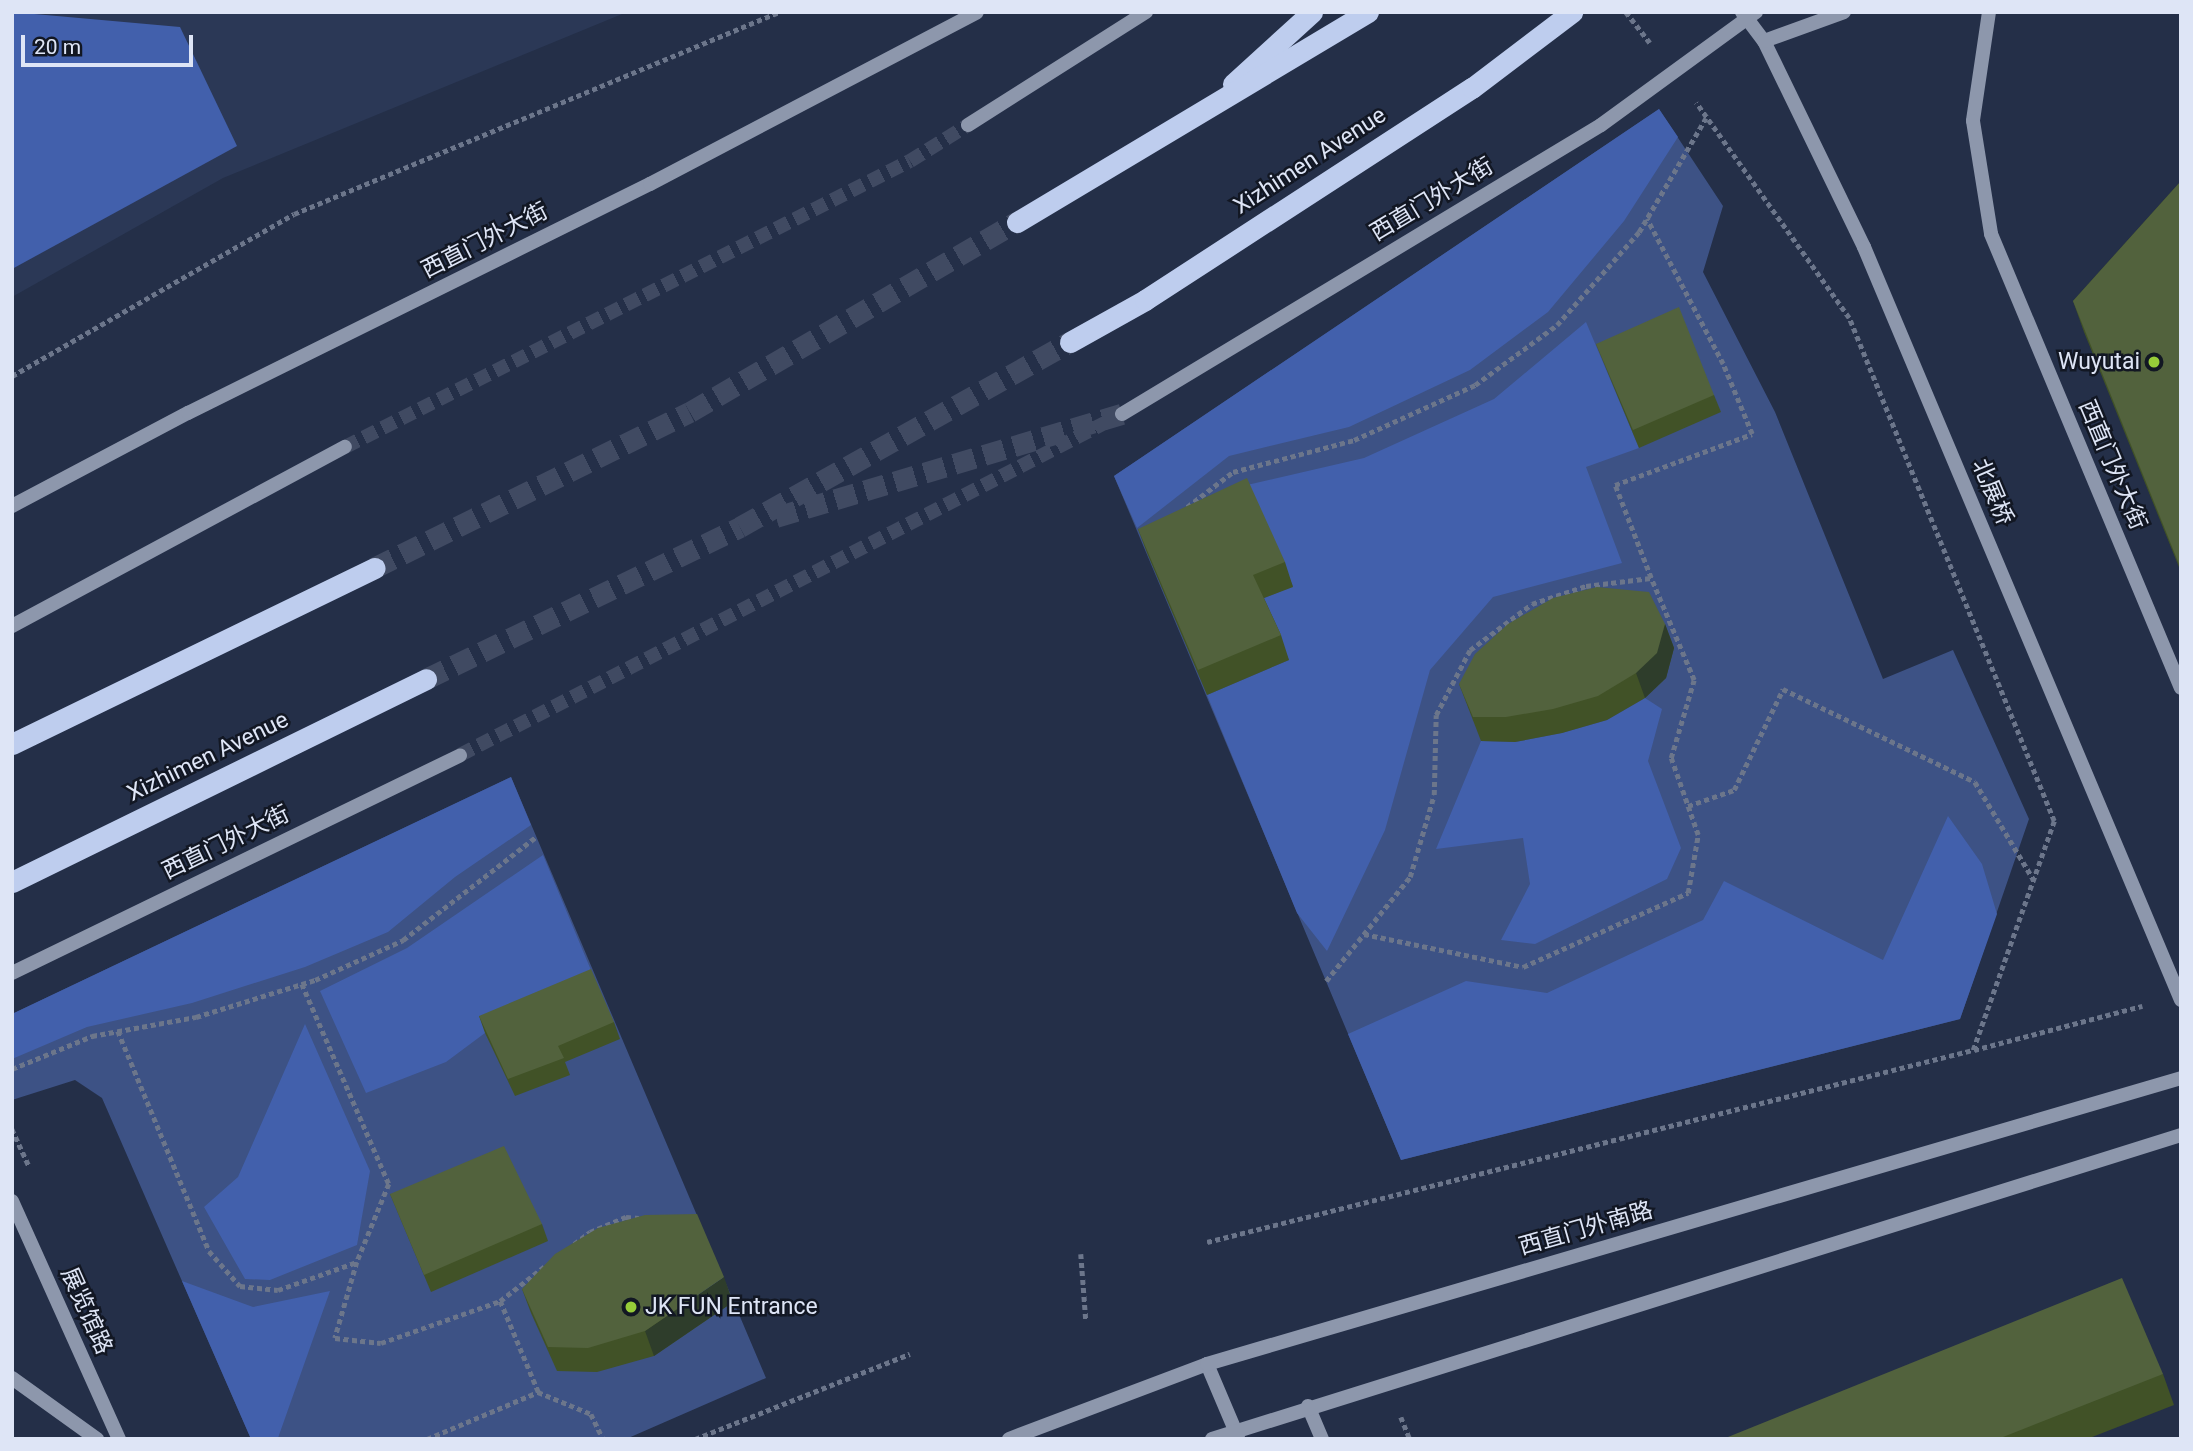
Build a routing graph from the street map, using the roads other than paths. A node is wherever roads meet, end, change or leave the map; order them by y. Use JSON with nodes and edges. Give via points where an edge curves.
{"nodes":[{"id":1,"x":977,"y":12,"type":"edge"},
{"id":2,"x":1146,"y":12,"type":"edge"},
{"id":3,"x":1312,"y":12,"type":"edge"},
{"id":4,"x":1368,"y":12,"type":"edge"},
{"id":5,"x":1572,"y":12,"type":"edge"},
{"id":6,"x":1742,"y":12,"type":"edge"},
{"id":7,"x":1756,"y":12,"type":"edge"},
{"id":8,"x":1844,"y":12,"type":"edge"},
{"id":9,"x":1989,"y":12,"type":"edge"},
{"id":10,"x":1764,"y":41,"type":"junction"},
{"id":11,"x":1195,"y":118,"type":"junction"},
{"id":12,"x":968,"y":125,"type":"tunnel mouth"},
{"id":13,"x":1017,"y":222,"type":"tunnel mouth"},
{"id":14,"x":1070,"y":342,"type":"tunnel mouth"},
{"id":15,"x":1122,"y":414,"type":"dead end"},
{"id":16,"x":345,"y":447,"type":"tunnel mouth"},
{"id":17,"x":12,"y":506,"type":"edge"},
{"id":18,"x":374,"y":568,"type":"tunnel mouth"},
{"id":19,"x":12,"y":626,"type":"edge"},
{"id":20,"x":426,"y":680,"type":"tunnel mouth"},
{"id":21,"x":2181,"y":688,"type":"edge"},
{"id":22,"x":12,"y":744,"type":"edge"},
{"id":23,"x":460,"y":755,"type":"tunnel mouth"},
{"id":24,"x":12,"y":882,"type":"edge"},
{"id":25,"x":12,"y":973,"type":"edge"},
{"id":26,"x":2180,"y":998,"type":"edge"},
{"id":27,"x":2181,"y":1078,"type":"edge"},
{"id":28,"x":2181,"y":1135,"type":"edge"},
{"id":29,"x":12,"y":1201,"type":"edge"},
{"id":30,"x":1207,"y":1364,"type":"junction"},
{"id":31,"x":12,"y":1378,"type":"edge"},
{"id":32,"x":1308,"y":1406,"type":"junction"},
{"id":33,"x":1237,"y":1435,"type":"edge"},
{"id":34,"x":96,"y":1439,"type":"edge"},
{"id":35,"x":119,"y":1439,"type":"edge"},
{"id":36,"x":1009,"y":1439,"type":"edge"},
{"id":37,"x":1212,"y":1439,"type":"edge"},
{"id":38,"x":1322,"y":1439,"type":"edge"}],
"edges":[{"from":1,"to":17,"type":"street","name":"西直门外大街","via":[[650,184],[188,413]]},
{"from":2,"to":12,"type":"street"},
{"from":3,"to":11,"type":"highway"},
{"from":4,"to":11,"type":"highway"},
{"from":5,"to":14,"type":"highway","name":"Xizhimen Avenue","via":[[1472,88],[1145,300]]},
{"from":6,"to":10,"type":"street","name":"北展桥"},
{"from":7,"to":15,"type":"street","name":"西直门外大街","via":[[1601,125]]},
{"from":8,"to":10,"type":"street"},
{"from":9,"to":21,"type":"street","name":"西直门外大街","via":[[1973,121],[1991,234]]},
{"from":10,"to":26,"type":"street","name":"北展桥","via":[[1864,247]]},
{"from":11,"to":13,"type":"highway"},
{"from":16,"to":19,"type":"street"},
{"from":18,"to":22,"type":"highway"},
{"from":20,"to":24,"type":"highway","name":"Xizhimen Avenue"},
{"from":23,"to":25,"type":"street","name":"西直门外大街"},
{"from":27,"to":30,"type":"street","name":"西直门外南路"},
{"from":28,"to":32,"type":"street"},
{"from":29,"to":35,"type":"street","name":"展览馆路"},
{"from":30,"to":33,"type":"street"},
{"from":30,"to":36,"type":"street","name":"西直门外南路"},
{"from":31,"to":34,"type":"street"},
{"from":32,"to":33,"type":"street"},
{"from":32,"to":38,"type":"street"},
{"from":33,"to":37,"type":"street"}]}
